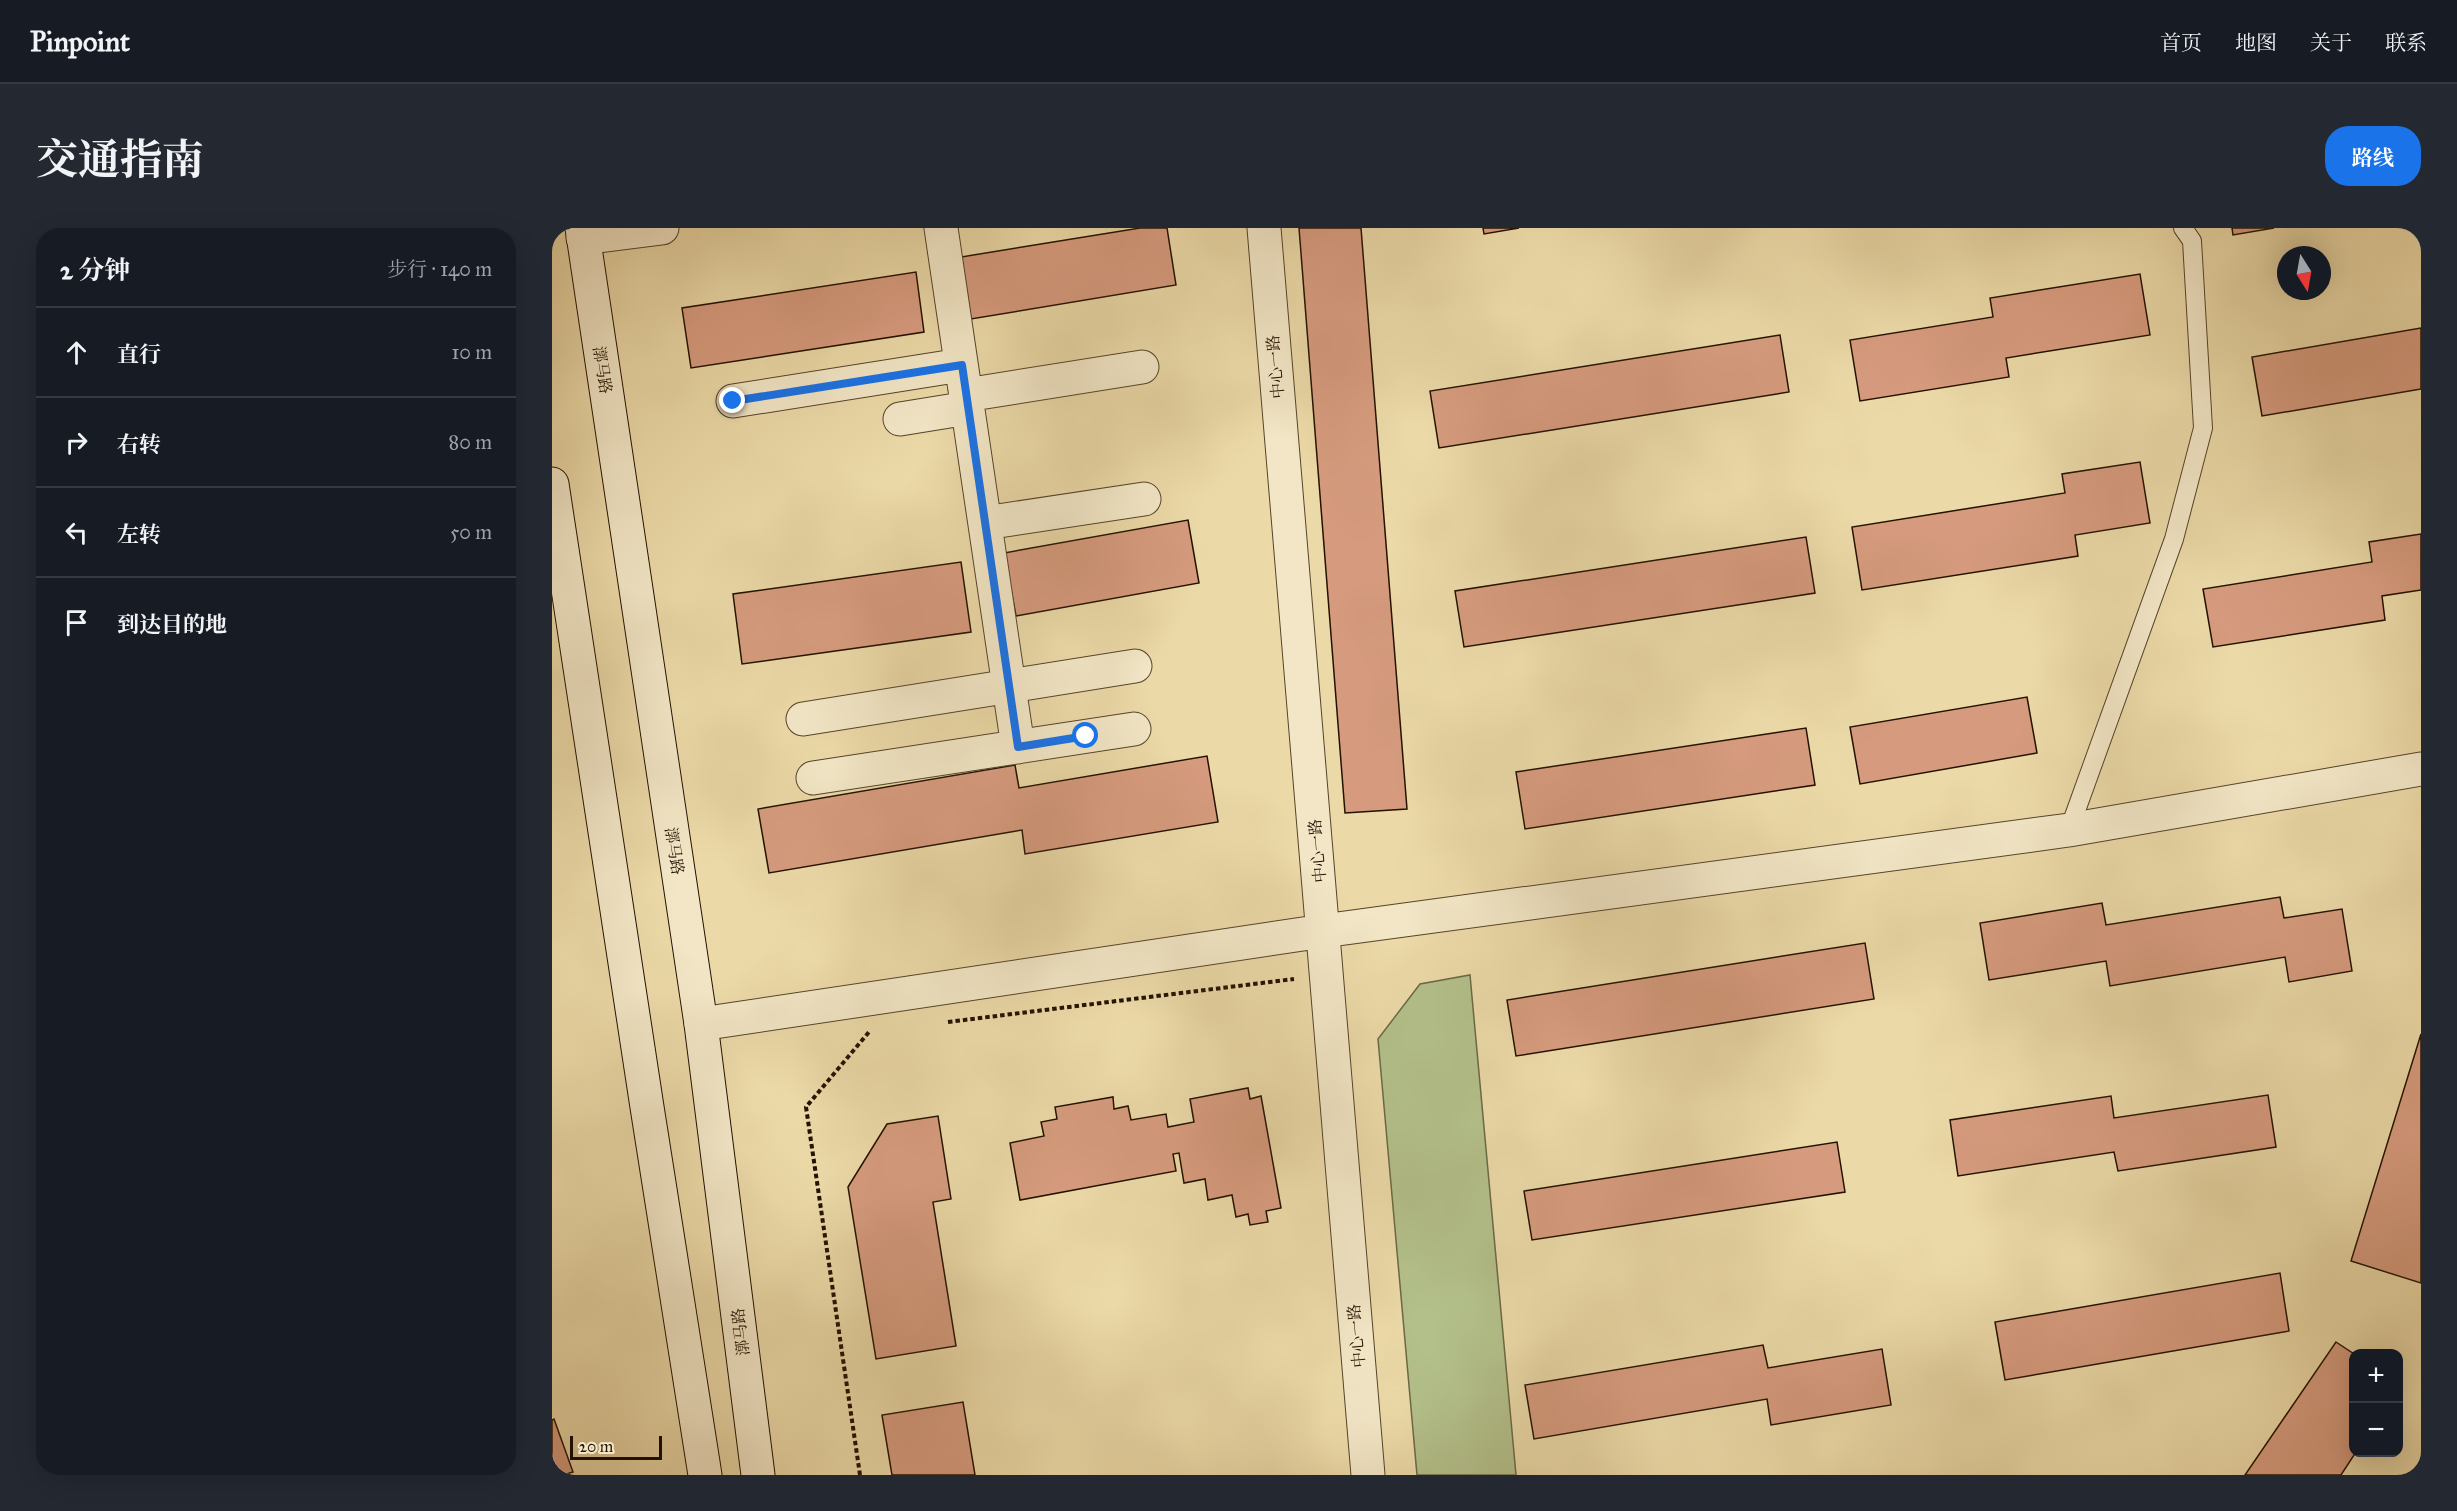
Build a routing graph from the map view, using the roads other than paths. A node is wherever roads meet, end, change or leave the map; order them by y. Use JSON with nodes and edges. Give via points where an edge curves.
{"nodes":[{"id":1,"x":662,"y":228,"type":"edge"},
{"id":2,"x":941,"y":228,"type":"edge"},
{"id":3,"x":1264,"y":228,"type":"edge"},
{"id":4,"x":2183,"y":228,"type":"edge"},
{"id":5,"x":582,"y":233,"type":"edge"},
{"id":6,"x":1142,"y":367,"type":"dead end"},
{"id":7,"x":965,"y":389,"type":"junction"},
{"id":8,"x":733,"y":401,"type":"dead end"},
{"id":9,"x":900,"y":418,"type":"dead end"},
{"id":10,"x":552,"y":484,"type":"edge"},
{"id":11,"x":1144,"y":499,"type":"dead end"},
{"id":12,"x":985,"y":523,"type":"junction"},
{"id":13,"x":1135,"y":666,"type":"dead end"},
{"id":14,"x":1009,"y":686,"type":"junction"},
{"id":15,"x":803,"y":719,"type":"dead end"},
{"id":16,"x":1134,"y":729,"type":"dead end"},
{"id":17,"x":1018,"y":747,"type":"junction"},
{"id":18,"x":2421,"y":769,"type":"edge"},
{"id":19,"x":813,"y":778,"type":"dead end"},
{"id":20,"x":2069,"y":830,"type":"junction"},
{"id":21,"x":1323,"y":931,"type":"junction"},
{"id":22,"x":701,"y":1024,"type":"junction"},
{"id":23,"x":705,"y":1475,"type":"edge"},
{"id":24,"x":758,"y":1475,"type":"edge"},
{"id":25,"x":1368,"y":1475,"type":"edge"}],
"edges":[{"from":1,"to":5,"type":"street"},
{"from":2,"to":7,"type":"street"},
{"from":3,"to":21,"type":"street","name":"中心一路"},
{"from":4,"to":20,"type":"lane","via":[[2192,241],[2203,428],[2174,538]]},
{"from":5,"to":22,"type":"street","name":"漷马路"},
{"from":6,"to":7,"type":"street"},
{"from":7,"to":8,"type":"street"},
{"from":7,"to":9,"type":"street"},
{"from":7,"to":12,"type":"street"},
{"from":10,"to":23,"type":"street"},
{"from":11,"to":12,"type":"street"},
{"from":12,"to":14,"type":"street"},
{"from":13,"to":14,"type":"street"},
{"from":14,"to":15,"type":"street"},
{"from":14,"to":17,"type":"street"},
{"from":16,"to":17,"type":"street"},
{"from":17,"to":19,"type":"street"},
{"from":18,"to":20,"type":"street"},
{"from":20,"to":21,"type":"street"},
{"from":21,"to":22,"type":"street"},
{"from":21,"to":25,"type":"street","name":"中心一路"},
{"from":22,"to":24,"type":"street","name":"漷马路"}]}
